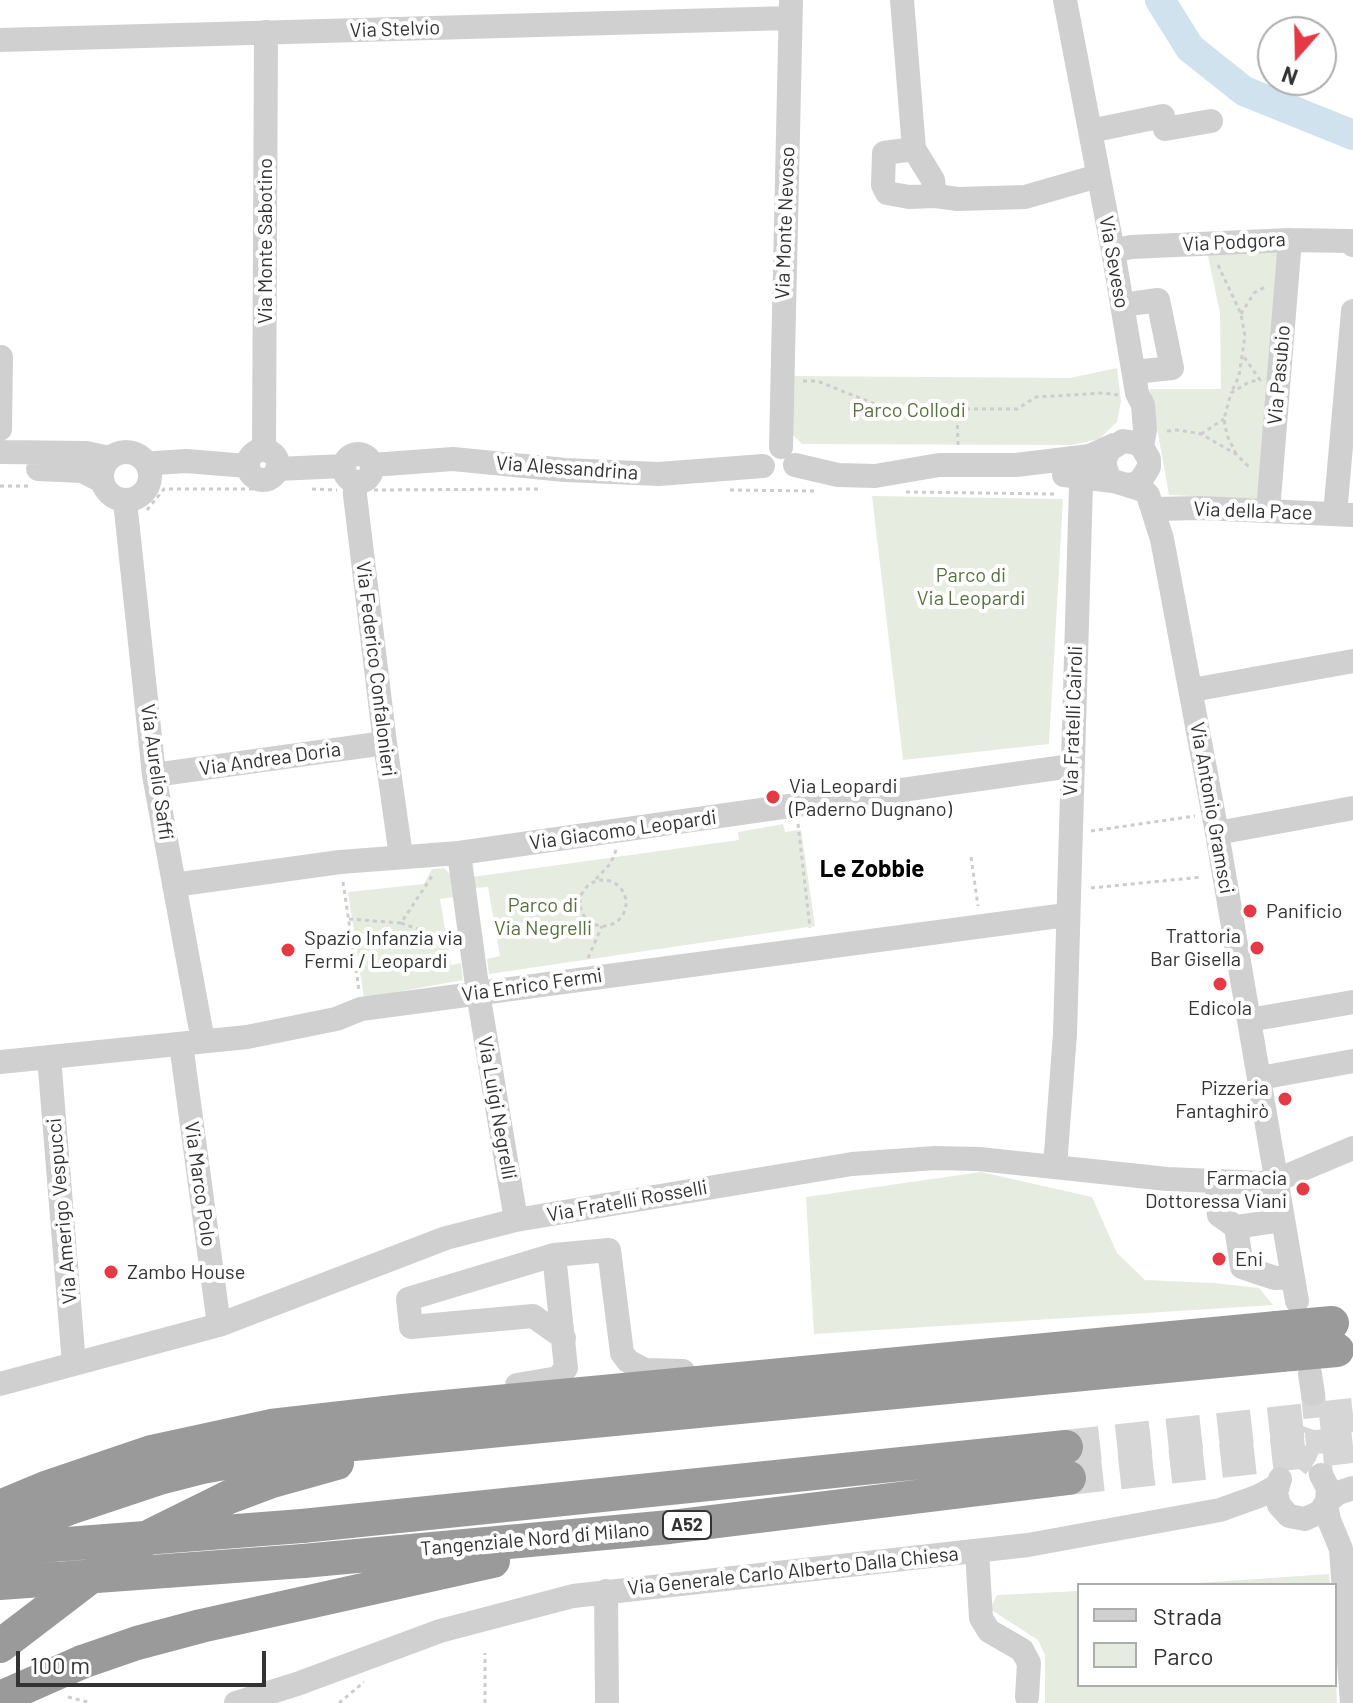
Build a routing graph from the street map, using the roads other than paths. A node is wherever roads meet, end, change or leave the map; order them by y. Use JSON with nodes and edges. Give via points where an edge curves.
{"nodes":[{"id":1,"x":902,"y":0,"type":"edge"},
{"id":2,"x":1065,"y":0,"type":"edge"},
{"id":3,"x":790,"y":9,"type":"edge"},
{"id":4,"x":266,"y":32,"type":"junction"},
{"id":5,"x":0,"y":40,"type":"edge"},
{"id":6,"x":1211,"y":121,"type":"dead end"},
{"id":7,"x":1090,"y":131,"type":"junction"},
{"id":8,"x":914,"y":149,"type":"junction"},
{"id":9,"x":1098,"y":176,"type":"junction"},
{"id":10,"x":935,"y":196,"type":"junction"},
{"id":11,"x":1290,"y":240,"type":"junction"},
{"id":12,"x":1353,"y":245,"type":"edge"},
{"id":13,"x":1113,"y":251,"type":"junction"},
{"id":14,"x":1122,"y":305,"type":"junction"},
{"id":15,"x":1353,"y":311,"type":"edge"},
{"id":16,"x":1,"y":357,"type":"edge"},
{"id":17,"x":1131,"y":387,"type":"junction"},
{"id":18,"x":0,"y":429,"type":"edge"},
{"id":19,"x":1115,"y":444,"type":"junction"},
{"id":20,"x":1145,"y":448,"type":"junction"},
{"id":21,"x":0,"y":452,"type":"edge"},
{"id":22,"x":788,"y":456,"type":"junction"},
{"id":23,"x":110,"y":458,"type":"junction"},
{"id":24,"x":263,"y":462,"type":"junction"},
{"id":25,"x":148,"y":466,"type":"junction"},
{"id":26,"x":1085,"y":467,"type":"junction"},
{"id":27,"x":0,"y":469,"type":"edge"},
{"id":28,"x":357,"y":471,"type":"junction"},
{"id":29,"x":102,"y":481,"type":"junction"},
{"id":30,"x":1120,"y":483,"type":"junction"},
{"id":31,"x":125,"y":501,"type":"junction"},
{"id":32,"x":1158,"y":509,"type":"junction"},
{"id":33,"x":1268,"y":511,"type":"junction"},
{"id":34,"x":1344,"y":515,"type":"edge"},
{"id":35,"x":1353,"y":661,"type":"edge"},
{"id":36,"x":1192,"y":690,"type":"junction"},
{"id":37,"x":385,"y":743,"type":"junction"},
{"id":38,"x":1071,"y":766,"type":"junction"},
{"id":39,"x":154,"y":775,"type":"junction"},
{"id":40,"x":1346,"y":809,"type":"edge"},
{"id":41,"x":1217,"y":833,"type":"junction"},
{"id":42,"x":447,"y":854,"type":"junction"},
{"id":43,"x":401,"y":856,"type":"junction"},
{"id":44,"x":174,"y":885,"type":"junction"},
{"id":45,"x":1066,"y":915,"type":"junction"},
{"id":46,"x":478,"y":993,"type":"junction"},
{"id":47,"x":1353,"y":1002,"type":"edge"},
{"id":48,"x":1249,"y":1020,"type":"junction"},
{"id":49,"x":192,"y":1042,"type":"junction"},
{"id":50,"x":49,"y":1057,"type":"junction"},
{"id":51,"x":1353,"y":1061,"type":"edge"},
{"id":52,"x":0,"y":1062,"type":"edge"},
{"id":53,"x":1260,"y":1078,"type":"junction"},
{"id":54,"x":1353,"y":1148,"type":"edge"},
{"id":55,"x":1055,"y":1166,"type":"junction"},
{"id":56,"x":1277,"y":1180,"type":"junction"},
{"id":57,"x":1216,"y":1182,"type":"junction"},
{"id":58,"x":516,"y":1220,"type":"junction"},
{"id":59,"x":1283,"y":1220,"type":"junction"},
{"id":60,"x":1236,"y":1227,"type":"junction"},
{"id":61,"x":554,"y":1255,"type":"junction"},
{"id":62,"x":1293,"y":1277,"type":"junction"},
{"id":63,"x":1297,"y":1301,"type":"dead end"},
{"id":64,"x":219,"y":1325,"type":"junction"},
{"id":65,"x":1344,"y":1335,"type":"edge"},
{"id":66,"x":564,"y":1338,"type":"junction"},
{"id":67,"x":1279,"y":1341,"type":"junction"},
{"id":68,"x":74,"y":1364,"type":"junction"},
{"id":69,"x":761,"y":1378,"type":"junction"},
{"id":70,"x":0,"y":1384,"type":"edge"},
{"id":71,"x":403,"y":1411,"type":"junction"},
{"id":72,"x":687,"y":1411,"type":"junction"},
{"id":73,"x":151,"y":1452,"type":"junction"},
{"id":74,"x":1353,"y":1485,"type":"edge"},
{"id":75,"x":1325,"y":1490,"type":"junction"},
{"id":76,"x":0,"y":1491,"type":"edge"},
{"id":77,"x":0,"y":1507,"type":"edge"},
{"id":78,"x":1220,"y":1510,"type":"junction"},
{"id":79,"x":1293,"y":1515,"type":"junction"},
{"id":80,"x":670,"y":1527,"type":"junction"},
{"id":81,"x":0,"y":1537,"type":"edge"},
{"id":82,"x":0,"y":1549,"type":"edge"},
{"id":83,"x":977,"y":1551,"type":"junction"},
{"id":84,"x":1343,"y":1566,"type":"junction"},
{"id":85,"x":0,"y":1583,"type":"edge"},
{"id":86,"x":606,"y":1591,"type":"junction"},
{"id":87,"x":9,"y":1639,"type":"edge"},
{"id":88,"x":1351,"y":1657,"type":"edge"},
{"id":89,"x":373,"y":1666,"type":"junction"},
{"id":90,"x":0,"y":1686,"type":"edge"},
{"id":91,"x":1027,"y":1697,"type":"dead end"},
{"id":92,"x":0,"y":1698,"type":"edge"},
{"id":93,"x":40,"y":1703,"type":"edge"},
{"id":94,"x":236,"y":1703,"type":"edge"},
{"id":95,"x":298,"y":1703,"type":"edge"},
{"id":96,"x":607,"y":1703,"type":"edge"},
{"id":97,"x":1352,"y":1703,"type":"edge"}],
"edges":[{"from":1,"to":8,"type":"street"},
{"from":2,"to":7,"type":"street","name":"Via Seveso"},
{"from":3,"to":4,"type":"street","name":"Via Stelvio"},
{"from":3,"to":22,"type":"street","name":"Via Monte Nevoso","via":[[781,381]]},
{"from":4,"to":5,"type":"street","name":"Via Stelvio"},
{"from":4,"to":24,"type":"street","name":"Via Monte Sabotino"},
{"from":6,"to":7,"type":"street","via":[[1165,129],[1163,116]]},
{"from":7,"to":9,"type":"street","name":"Via Seveso"},
{"from":8,"to":10,"type":"street","via":[[933,180]]},
{"from":8,"to":10,"type":"street","via":[[884,153],[883,185],[887,193]]},
{"from":9,"to":10,"type":"street","via":[[1025,197]]},
{"from":9,"to":13,"type":"street","name":"Via Seveso"},
{"from":11,"to":12,"type":"street","name":"Via Podgora"},
{"from":11,"to":13,"type":"street","name":"Via Podgora"},
{"from":11,"to":33,"type":"street","name":"Via Pasubio"},
{"from":13,"to":14,"type":"street","name":"Via Seveso"},
{"from":14,"to":17,"type":"street","name":"Via Seveso"},
{"from":14,"to":17,"type":"street","via":[[1158,300],[1172,368]]},
{"from":15,"to":34,"type":"street"},
{"from":16,"to":18,"type":"street"},
{"from":17,"to":19,"type":"street","name":"Via Seveso","via":[[1129,425]]},
{"from":17,"to":20,"type":"street","name":"Via Seveso","via":[[1143,405]]},
{"from":19,"to":20,"type":"street","via":[[1130,441]]},
{"from":19,"to":26,"type":"street"},
{"from":19,"to":30,"type":"street","via":[[1104,462],[1108,476]]},
{"from":20,"to":30,"type":"street","via":[[1141,480]]},
{"from":20,"to":32,"type":"street","name":"Via Antonio Gramsci"},
{"from":21,"to":23,"type":"street"},
{"from":22,"to":26,"type":"street","via":[[838,475],[959,464]]},
{"from":22,"to":28,"type":"street","name":"Via Alessandrina","via":[[767,452],[763,466],[659,474],[453,459]]},
{"from":23,"to":25,"type":"street","via":[[131,453]]},
{"from":23,"to":29,"type":"street"},
{"from":24,"to":25,"type":"street","name":"Via Alessandrina"},
{"from":24,"to":28,"type":"street","name":"Via Alessandrina"},
{"from":25,"to":31,"type":"street","via":[[146,490]]},
{"from":26,"to":30,"type":"street"},
{"from":26,"to":38,"type":"street","name":"Via Fratelli Cairoli"},
{"from":27,"to":29,"type":"street","via":[[82,471]]},
{"from":28,"to":37,"type":"street","name":"Via Federico Confalonieri","via":[[355,495]]},
{"from":29,"to":31,"type":"street","via":[[110,495]]},
{"from":30,"to":32,"type":"street","via":[[1143,490]]},
{"from":31,"to":39,"type":"street","name":"Via Aurelio Saffi"},
{"from":32,"to":33,"type":"street","name":"Via della Pace"},
{"from":32,"to":36,"type":"street","name":"Via Antonio Gramsci"},
{"from":33,"to":34,"type":"street","name":"Via della Pace"},
{"from":35,"to":36,"type":"street"},
{"from":36,"to":41,"type":"street","name":"Via Antonio Gramsci"},
{"from":37,"to":39,"type":"street","name":"Via Andrea Doria"},
{"from":37,"to":43,"type":"street","name":"Via Federico Confalonieri"},
{"from":38,"to":42,"type":"street","name":"Via Giacomo Leopardi"},
{"from":38,"to":45,"type":"street","name":"Via Fratelli Cairoli"},
{"from":39,"to":44,"type":"street","name":"Via Aurelio Saffi"},
{"from":40,"to":41,"type":"street"},
{"from":41,"to":48,"type":"street","name":"Via Antonio Gramsci"},
{"from":42,"to":43,"type":"street","name":"Via Giacomo Leopardi"},
{"from":42,"to":46,"type":"street","name":"Via Luigi Negrelli"},
{"from":43,"to":44,"type":"street","name":"Via Giacomo Leopardi"},
{"from":44,"to":49,"type":"street","name":"Via Aurelio Saffi"},
{"from":45,"to":46,"type":"street","name":"Via Enrico Fermi"},
{"from":45,"to":55,"type":"street","name":"Via Fratelli Cairoli","via":[[1065,1034]]},
{"from":46,"to":49,"type":"street","name":"Via Enrico Fermi","via":[[361,1009],[282,1031]]},
{"from":46,"to":58,"type":"street","name":"Via Luigi Negrelli"},
{"from":47,"to":48,"type":"street"},
{"from":48,"to":53,"type":"street","name":"Via Antonio Gramsci"},
{"from":49,"to":50,"type":"street","name":"Via Enrico Fermi"},
{"from":49,"to":64,"type":"street","name":"Via Marco Polo"},
{"from":50,"to":52,"type":"street","name":"Via Enrico Fermi"},
{"from":50,"to":68,"type":"street","name":"Via Amerigo Vespucci"},
{"from":51,"to":53,"type":"street"},
{"from":53,"to":56,"type":"street","name":"Via Antonio Gramsci"},
{"from":54,"to":56,"type":"street","name":"Via Fratelli Rosselli"},
{"from":55,"to":57,"type":"street","name":"Via Fratelli Rosselli"},
{"from":55,"to":58,"type":"street","name":"Via Fratelli Rosselli","via":[[935,1158],[852,1164]]},
{"from":56,"to":57,"type":"street","name":"Via Fratelli Rosselli"},
{"from":56,"to":59,"type":"street","name":"Via Antonio Gramsci"},
{"from":57,"to":60,"type":"street","via":[[1219,1215]]},
{"from":58,"to":64,"type":"street","name":"Via Fratelli Rosselli","via":[[446,1238]]},
{"from":59,"to":60,"type":"street"},
{"from":59,"to":62,"type":"street","name":"Via Antonio Gramsci"},
{"from":60,"to":62,"type":"street","via":[[1242,1267],[1275,1278]]},
{"from":61,"to":66,"type":"street"},
{"from":61,"to":66,"type":"street","via":[[408,1299],[411,1327],[533,1316]]},
{"from":61,"to":69,"type":"street","via":[[609,1250],[622,1353],[635,1366]]},
{"from":62,"to":63,"type":"street","name":"Via Antonio Gramsci"},
{"from":64,"to":68,"type":"street","name":"Via Fratelli Rosselli"},
{"from":65,"to":67,"type":"highway","bridge":true},
{"from":66,"to":71,"type":"street","via":[[566,1368],[558,1378]]},
{"from":67,"to":69,"type":"highway"},
{"from":67,"to":72,"type":"highway"},
{"from":68,"to":70,"type":"street","name":"Via Fratelli Rosselli"},
{"from":69,"to":71,"type":"highway"},
{"from":71,"to":73,"type":"highway","via":[[271,1426]]},
{"from":72,"to":81,"type":"highway","via":[[249,1457],[113,1492]]},
{"from":72,"to":87,"type":"highway","via":[[540,1440],[359,1458],[269,1482],[152,1535]]},
{"from":73,"to":76,"type":"highway"},
{"from":73,"to":77,"type":"highway"},
{"from":74,"to":75,"type":"street","via":[[1338,1493]]},
{"from":75,"to":79,"type":"street","via":[[1317,1514]]},
{"from":75,"to":84,"type":"street"},
{"from":78,"to":79,"type":"street","name":"Via Generale Carlo Alberto Dalla Chiesa"},
{"from":78,"to":79,"type":"street","name":"Via Generale Carlo Alberto Dalla Chiesa","via":[[1259,1496],[1278,1482],[1276,1499]]},
{"from":78,"to":83,"type":"street","name":"Via Generale Carlo Alberto Dalla Chiesa"},
{"from":79,"to":84,"type":"street","via":[[1325,1540]]},
{"from":80,"to":82,"type":"highway","name":"Tangenziale Nord di Milano","number":"A52","bridge":true,"via":[[1068,1463]]},
{"from":80,"to":85,"type":"highway","name":"Tangenziale Nord di Milano","number":"A52","bridge":true},
{"from":80,"to":92,"type":"highway","bridge":true,"via":[[544,1549],[201,1626],[82,1662]]},
{"from":83,"to":86,"type":"street","name":"Via Generale Carlo Alberto Dalla Chiesa"},
{"from":83,"to":91,"type":"street","via":[[981,1618],[989,1631],[1022,1650],[1029,1663]]},
{"from":84,"to":88,"type":"street"},
{"from":86,"to":89,"type":"street","name":"Via Generale Carlo Alberto Dalla Chiesa","via":[[440,1631]]},
{"from":86,"to":96,"type":"street"},
{"from":88,"to":97,"type":"street"},
{"from":89,"to":94,"type":"street","name":"Via Generale Carlo Alberto Dalla Chiesa"},
{"from":89,"to":95,"type":"street","name":"Via Generale Carlo Alberto Dalla Chiesa"},
{"from":90,"to":93,"type":"street"}]}
